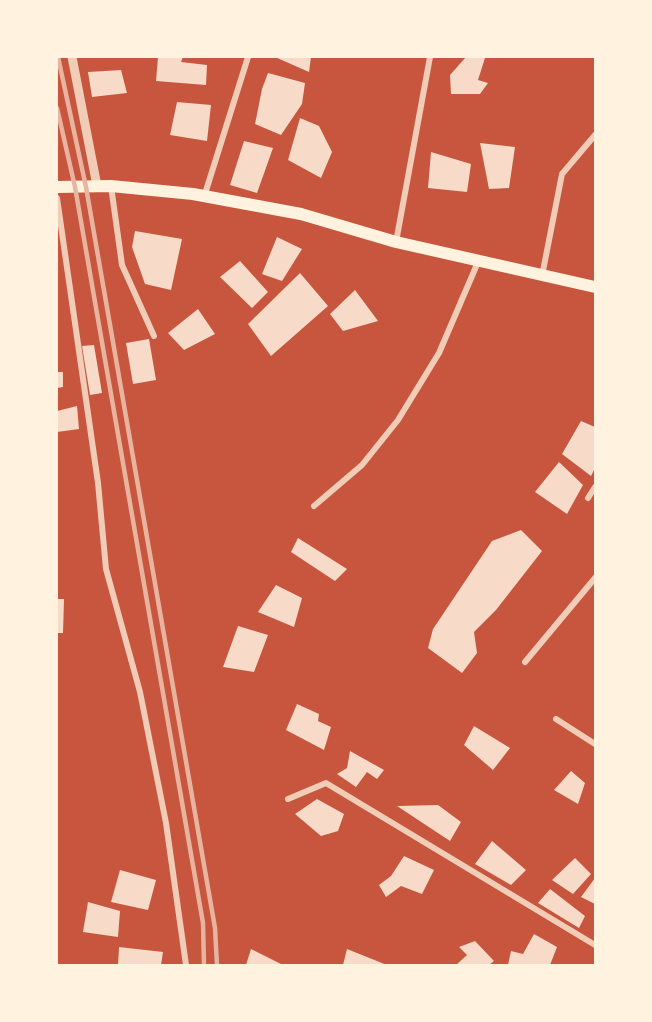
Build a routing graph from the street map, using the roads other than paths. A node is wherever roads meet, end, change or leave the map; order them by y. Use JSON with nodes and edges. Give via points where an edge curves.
{"nodes":[{"id":1,"x":72,"y":57,"type":"edge"},
{"id":2,"x":248,"y":57,"type":"edge"},
{"id":3,"x":430,"y":57,"type":"edge"},
{"id":4,"x":595,"y":135,"type":"edge"},
{"id":5,"x":97,"y":186,"type":"junction"},
{"id":6,"x":111,"y":186,"type":"junction"},
{"id":7,"x":57,"y":187,"type":"edge"},
{"id":8,"x":204,"y":197,"type":"junction"},
{"id":9,"x":57,"y":198,"type":"edge"},
{"id":10,"x":396,"y":242,"type":"junction"},
{"id":11,"x":478,"y":262,"type":"junction"},
{"id":12,"x":542,"y":276,"type":"junction"},
{"id":13,"x":595,"y":287,"type":"edge"},
{"id":14,"x":154,"y":336,"type":"dead end"},
{"id":15,"x":595,"y":487,"type":"edge"},
{"id":16,"x":588,"y":498,"type":"dead end"},
{"id":17,"x":314,"y":506,"type":"dead end"},
{"id":18,"x":595,"y":578,"type":"edge"},
{"id":19,"x":525,"y":662,"type":"dead end"},
{"id":20,"x":556,"y":719,"type":"dead end"},
{"id":21,"x":595,"y":744,"type":"edge"},
{"id":22,"x":288,"y":799,"type":"dead end"},
{"id":23,"x":595,"y":945,"type":"edge"},
{"id":24,"x":186,"y":965,"type":"edge"}],
"edges":[{"from":1,"to":5,"type":"street"},
{"from":2,"to":8,"type":"street"},
{"from":3,"to":10,"type":"street"},
{"from":4,"to":12,"type":"street","via":[[562,174]]},
{"from":5,"to":6,"type":"main road"},
{"from":5,"to":7,"type":"main road"},
{"from":6,"to":8,"type":"main road"},
{"from":6,"to":14,"type":"street","via":[[122,265]]},
{"from":8,"to":10,"type":"main road","via":[[301,214]]},
{"from":9,"to":24,"type":"street","via":[[98,483],[106,569],[140,692],[166,823]]},
{"from":10,"to":11,"type":"main road"},
{"from":11,"to":12,"type":"main road"},
{"from":11,"to":17,"type":"street","via":[[439,353],[398,420],[362,465]]},
{"from":12,"to":13,"type":"main road"},
{"from":15,"to":16,"type":"street"},
{"from":18,"to":19,"type":"street"},
{"from":20,"to":21,"type":"street"},
{"from":22,"to":23,"type":"street","via":[[326,783]]}]}
